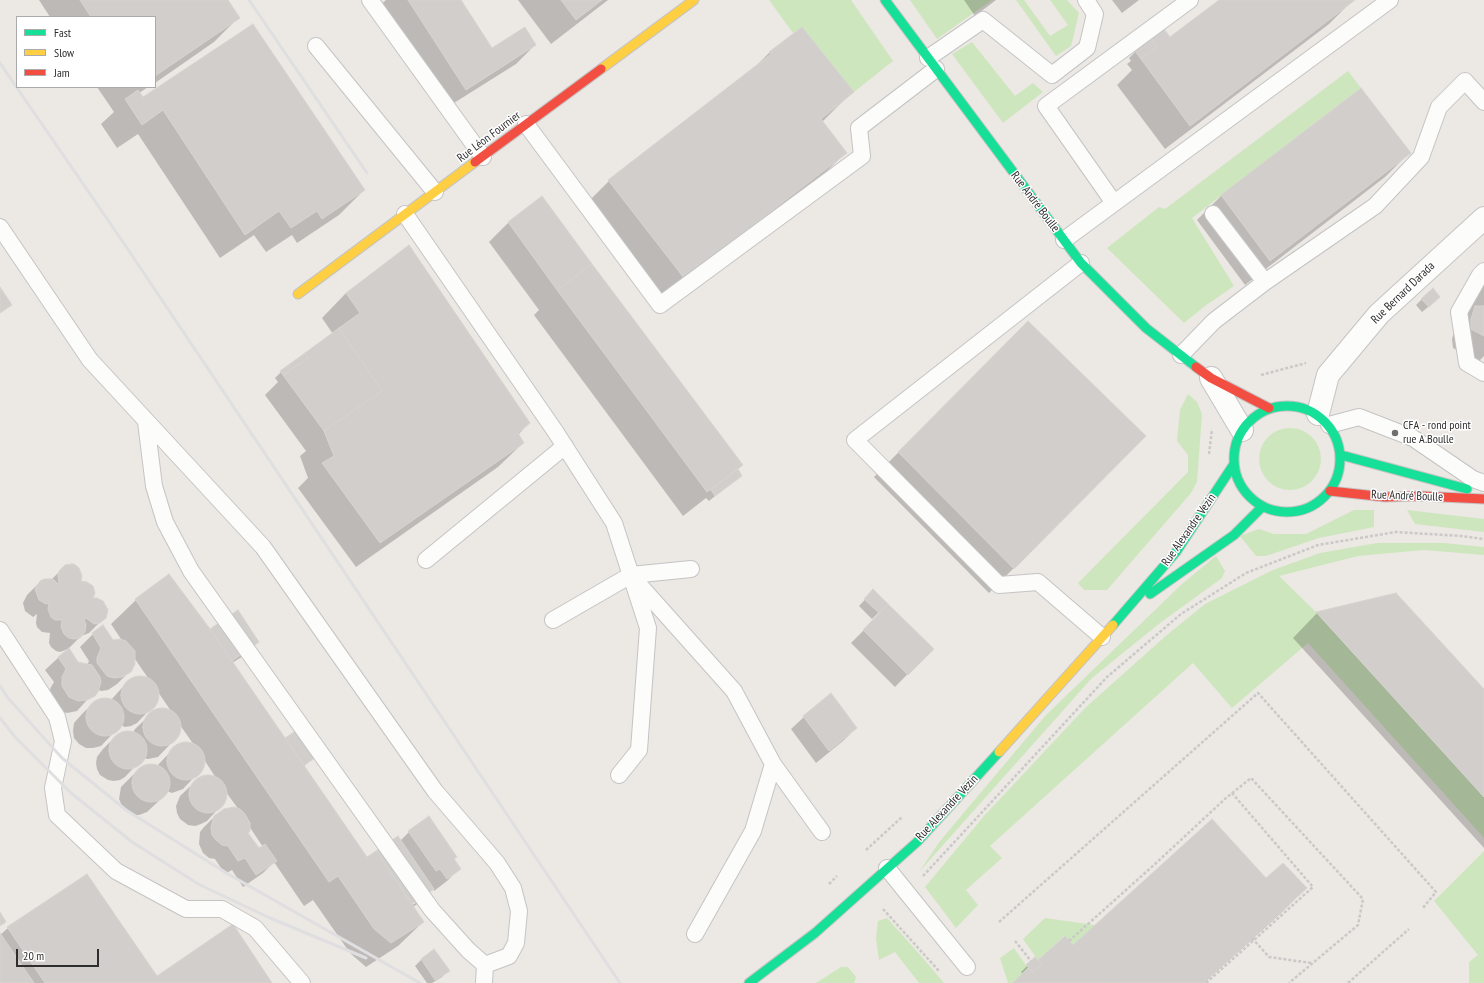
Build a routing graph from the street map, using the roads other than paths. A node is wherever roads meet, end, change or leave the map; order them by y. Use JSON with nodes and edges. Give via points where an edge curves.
{"nodes":[{"id":1,"x":370,"y":0,"type":"edge"},
{"id":2,"x":694,"y":0,"type":"edge"},
{"id":3,"x":885,"y":0,"type":"edge"},
{"id":4,"x":1086,"y":0,"type":"edge"},
{"id":5,"x":1190,"y":0,"type":"edge"},
{"id":6,"x":1390,"y":0,"type":"edge"},
{"id":7,"x":316,"y":46,"type":"dead end"},
{"id":8,"x":932,"y":64,"type":"junction"},
{"id":9,"x":1484,"y":102,"type":"edge"},
{"id":10,"x":526,"y":124,"type":"junction"},
{"id":11,"x":483,"y":157,"type":"junction"},
{"id":12,"x":435,"y":192,"type":"junction"},
{"id":13,"x":1114,"y":203,"type":"junction"},
{"id":14,"x":405,"y":214,"type":"junction"},
{"id":15,"x":1213,"y":214,"type":"dead end"},
{"id":16,"x":1484,"y":218,"type":"edge"},
{"id":17,"x":0,"y":227,"type":"edge"},
{"id":18,"x":1064,"y":240,"type":"junction"},
{"id":19,"x":1081,"y":263,"type":"junction"},
{"id":20,"x":1484,"y":271,"type":"edge"},
{"id":21,"x":1265,"y":282,"type":"junction"},
{"id":22,"x":298,"y":294,"type":"dead end"},
{"id":23,"x":1181,"y":355,"type":"junction"},
{"id":24,"x":1484,"y":373,"type":"edge"},
{"id":25,"x":1212,"y":378,"type":"junction"},
{"id":26,"x":1269,"y":408,"type":"junction"},
{"id":27,"x":1323,"y":420,"type":"junction"},
{"id":28,"x":146,"y":422,"type":"junction"},
{"id":29,"x":1242,"y":430,"type":"junction"},
{"id":30,"x":565,"y":446,"type":"junction"},
{"id":31,"x":1341,"y":455,"type":"junction"},
{"id":32,"x":1234,"y":464,"type":"junction"},
{"id":33,"x":1484,"y":483,"type":"edge"},
{"id":34,"x":1330,"y":492,"type":"junction"},
{"id":35,"x":1484,"y":494,"type":"edge"},
{"id":36,"x":1484,"y":499,"type":"edge"},
{"id":37,"x":1262,"y":507,"type":"junction"},
{"id":38,"x":426,"y":560,"type":"dead end"},
{"id":39,"x":691,"y":569,"type":"dead end"},
{"id":40,"x":631,"y":575,"type":"junction"},
{"id":41,"x":1124,"y":611,"type":"junction"},
{"id":42,"x":553,"y":620,"type":"dead end"},
{"id":43,"x":0,"y":630,"type":"edge"},
{"id":44,"x":1102,"y":637,"type":"junction"},
{"id":45,"x":773,"y":764,"type":"junction"},
{"id":46,"x":619,"y":775,"type":"dead end"},
{"id":47,"x":822,"y":832,"type":"dead end"},
{"id":48,"x":887,"y":868,"type":"junction"},
{"id":49,"x":695,"y":934,"type":"dead end"},
{"id":50,"x":485,"y":964,"type":"junction"},
{"id":51,"x":967,"y":967,"type":"dead end"},
{"id":52,"x":302,"y":983,"type":"edge"},
{"id":53,"x":484,"y":983,"type":"edge"},
{"id":54,"x":748,"y":983,"type":"edge"}],
"edges":[{"from":1,"to":11,"type":"lane"},
{"from":2,"to":10,"type":"street","name":"Rue Léon Fournier"},
{"from":3,"to":8,"type":"street","name":"Rue André Boulle"},
{"from":4,"to":8,"type":"lane","via":[[1095,14],[1087,48],[1052,75],[983,20]]},
{"from":5,"to":13,"type":"lane","via":[[1046,106]]},
{"from":6,"to":13,"type":"lane"},
{"from":7,"to":12,"type":"lane"},
{"from":8,"to":10,"type":"lane","via":[[859,128],[862,156],[660,306]]},
{"from":8,"to":18,"type":"street","name":"Rue André Boulle"},
{"from":9,"to":21,"type":"lane","via":[[1465,81],[1439,106],[1421,157],[1375,206]]},
{"from":10,"to":11,"type":"street","name":"Rue Léon Fournier"},
{"from":11,"to":12,"type":"street","name":"Rue Léon Fournier"},
{"from":12,"to":14,"type":"street","name":"Rue Léon Fournier"},
{"from":13,"to":18,"type":"lane"},
{"from":14,"to":22,"type":"street","name":"Rue Léon Fournier"},
{"from":14,"to":30,"type":"lane"},
{"from":15,"to":21,"type":"lane"},
{"from":16,"to":27,"type":"street","name":"Rue Bernard Darada","via":[[1379,314],[1328,374]]},
{"from":17,"to":28,"type":"lane","via":[[90,360]]},
{"from":18,"to":19,"type":"street","name":"Rue André Boulle"},
{"from":19,"to":23,"type":"street","name":"Rue André Boulle","via":[[1146,328]]},
{"from":19,"to":44,"type":"lane","via":[[854,440],[999,585],[1038,582]]},
{"from":20,"to":24,"type":"lane","via":[[1459,312],[1467,363]]},
{"from":21,"to":23,"type":"lane","via":[[1214,322]]},
{"from":23,"to":25,"type":"street","name":"Rue André Boulle"},
{"from":25,"to":26,"type":"street","name":"Rue André Boulle"},
{"from":25,"to":29,"type":"street","name":"Rue André Boulle"},
{"from":26,"to":27,"type":"street","via":[[1286,405],[1302,407]]},
{"from":26,"to":29,"type":"street","via":[[1253,417]]},
{"from":27,"to":31,"type":"street","via":[[1338,439]]},
{"from":27,"to":33,"type":"lane","via":[[1359,417],[1413,438],[1473,479]]},
{"from":28,"to":50,"type":"lane","via":[[154,486],[165,522],[191,570],[432,910],[468,950]]},
{"from":28,"to":50,"type":"lane","via":[[263,547],[435,791],[497,863],[513,888],[519,911],[516,943],[509,956]]},
{"from":29,"to":32,"type":"street","via":[[1235,447]]},
{"from":30,"to":38,"type":"lane"},
{"from":30,"to":40,"type":"lane","via":[[614,523]]},
{"from":31,"to":34,"type":"street","via":[[1337,480]]},
{"from":31,"to":35,"type":"street","name":"Rue André Boulle"},
{"from":32,"to":37,"type":"street","via":[[1238,482],[1248,496]]},
{"from":32,"to":41,"type":"street","name":"Rue Alexandre Vezin","via":[[1176,552]]},
{"from":34,"to":36,"type":"street","name":"Rue André Boulle","via":[[1385,497]]},
{"from":34,"to":37,"type":"street","via":[[1316,504],[1299,511],[1280,512]]},
{"from":37,"to":41,"type":"street","name":"Rue Alexandre Vezin","via":[[1229,539]]},
{"from":39,"to":40,"type":"lane"},
{"from":40,"to":42,"type":"lane"},
{"from":40,"to":45,"type":"lane","via":[[734,691]]},
{"from":40,"to":46,"type":"lane","via":[[648,628],[639,750]]},
{"from":41,"to":44,"type":"street","name":"Rue Alexandre Vezin"},
{"from":43,"to":52,"type":"lane","via":[[57,717],[63,741],[53,788],[57,815],[116,871],[186,909],[222,909],[255,928]]},
{"from":44,"to":48,"type":"street","name":"Rue Alexandre Vezin","via":[[917,842]]},
{"from":45,"to":47,"type":"lane"},
{"from":45,"to":49,"type":"lane","via":[[753,831]]},
{"from":48,"to":51,"type":"lane"},
{"from":48,"to":54,"type":"street","name":"Rue Alexandre Vezin","via":[[815,933]]},
{"from":50,"to":53,"type":"lane"}]}
